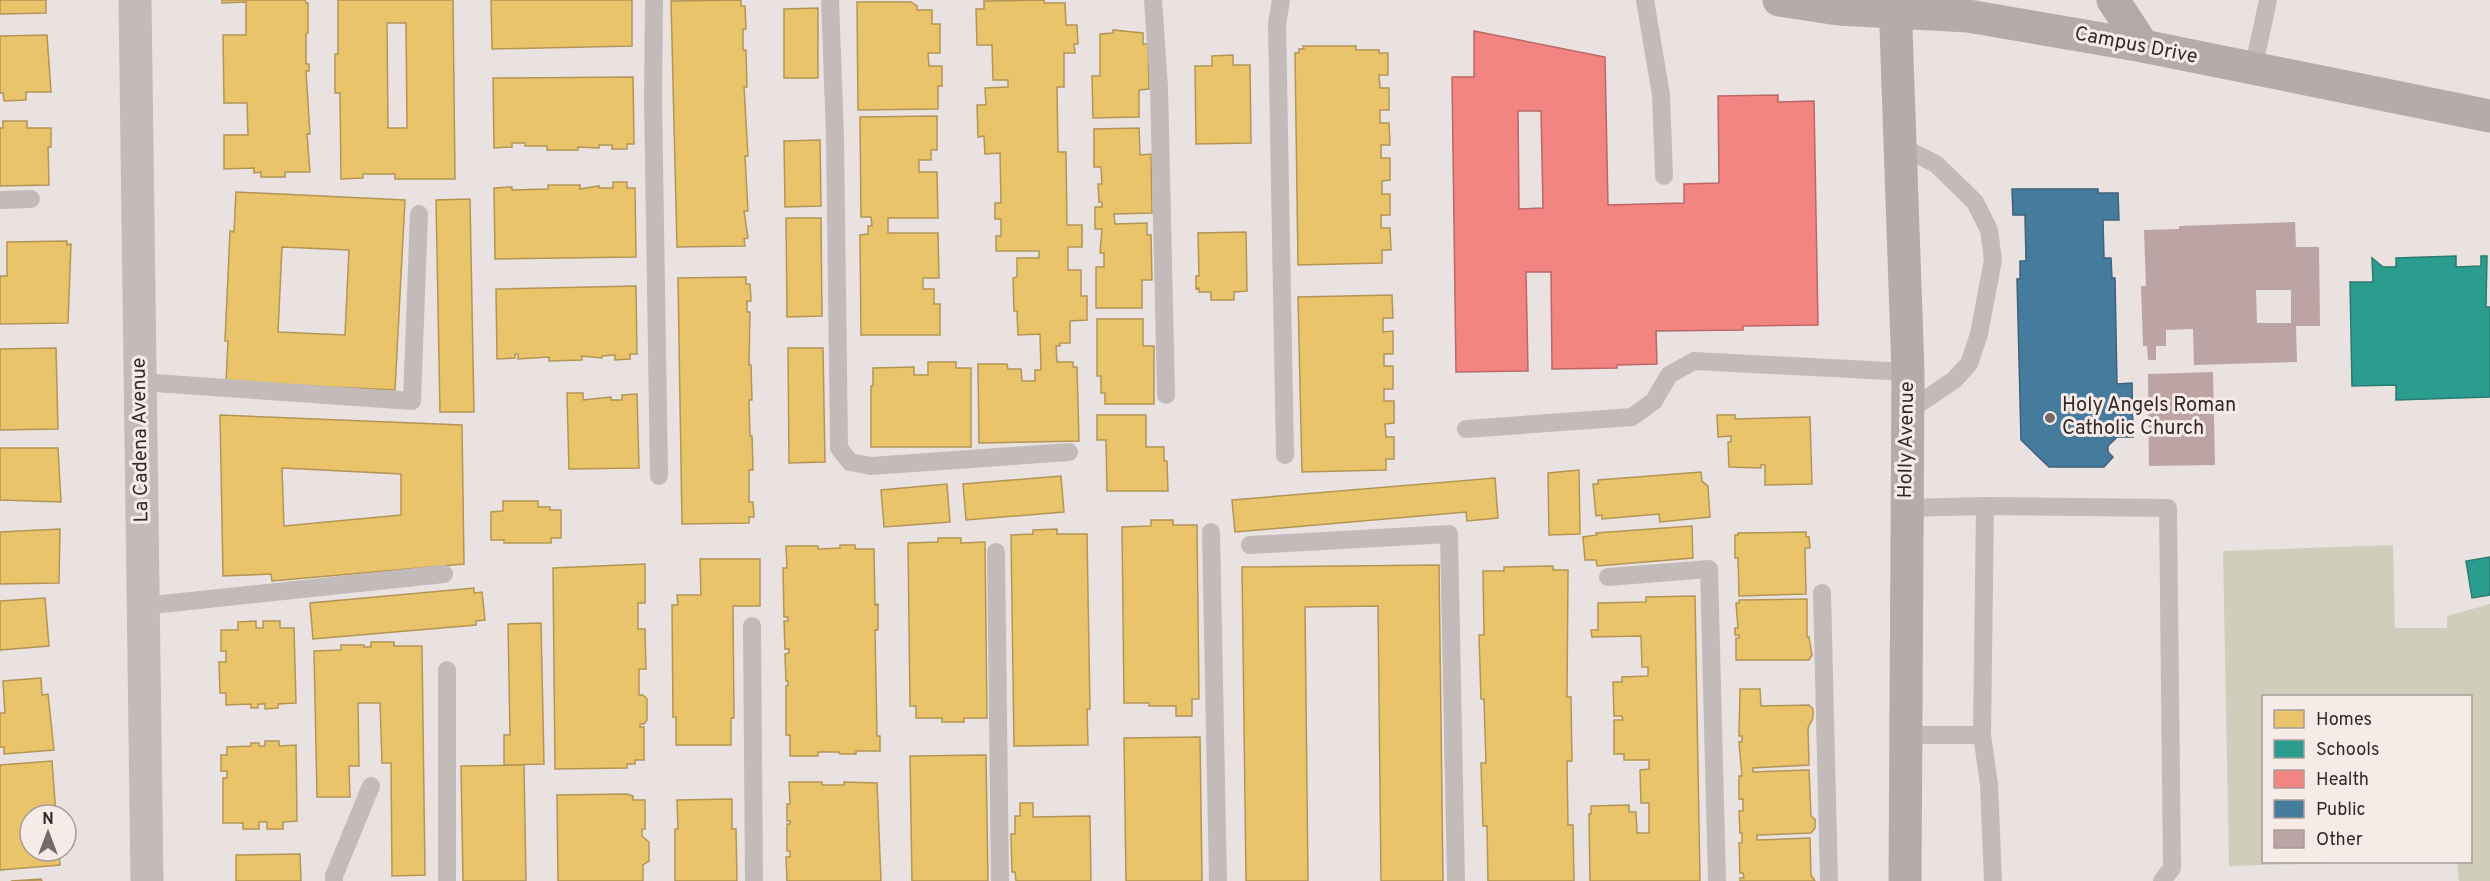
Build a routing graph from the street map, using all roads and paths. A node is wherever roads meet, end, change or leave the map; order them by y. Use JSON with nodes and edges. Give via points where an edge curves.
{"nodes":[{"id":1,"x":135,"y":0,"type":"edge"},
{"id":2,"x":654,"y":0,"type":"edge"},
{"id":3,"x":830,"y":0,"type":"edge"},
{"id":4,"x":1153,"y":0,"type":"edge"},
{"id":5,"x":1281,"y":0,"type":"edge"},
{"id":6,"x":1646,"y":0,"type":"edge"},
{"id":7,"x":1779,"y":0,"type":"edge"},
{"id":8,"x":2113,"y":0,"type":"edge"},
{"id":9,"x":2268,"y":0,"type":"edge"},
{"id":10,"x":1895,"y":6,"type":"edge"},
{"id":11,"x":2143,"y":46,"type":"junction"},
{"id":12,"x":2253,"y":70,"type":"junction"},
{"id":13,"x":2490,"y":116,"type":"edge"},
{"id":14,"x":1900,"y":146,"type":"junction"},
{"id":15,"x":1664,"y":176,"type":"dead end"},
{"id":16,"x":31,"y":199,"type":"dead end"},
{"id":17,"x":0,"y":200,"type":"edge"},
{"id":18,"x":419,"y":214,"type":"dead end"},
{"id":19,"x":1908,"y":372,"type":"junction"},
{"id":20,"x":140,"y":382,"type":"junction"},
{"id":21,"x":1166,"y":396,"type":"dead end"},
{"id":22,"x":1907,"y":412,"type":"junction"},
{"id":23,"x":1466,"y":429,"type":"dead end"},
{"id":24,"x":1069,"y":452,"type":"dead end"},
{"id":25,"x":1286,"y":455,"type":"dead end"},
{"id":26,"x":658,"y":476,"type":"dead end"},
{"id":27,"x":1985,"y":506,"type":"junction"},
{"id":28,"x":1906,"y":508,"type":"junction"},
{"id":29,"x":1211,"y":532,"type":"dead end"},
{"id":30,"x":1250,"y":545,"type":"dead end"},
{"id":31,"x":996,"y":552,"type":"dead end"},
{"id":32,"x":444,"y":574,"type":"dead end"},
{"id":33,"x":1608,"y":577,"type":"dead end"},
{"id":34,"x":1822,"y":593,"type":"dead end"},
{"id":35,"x":143,"y":606,"type":"junction"},
{"id":36,"x":752,"y":626,"type":"dead end"},
{"id":37,"x":447,"y":670,"type":"dead end"},
{"id":38,"x":1906,"y":735,"type":"junction"},
{"id":39,"x":1982,"y":735,"type":"junction"},
{"id":40,"x":371,"y":786,"type":"dead end"},
{"id":41,"x":2167,"y":875,"type":"edge"},
{"id":42,"x":147,"y":881,"type":"edge"},
{"id":43,"x":334,"y":881,"type":"edge"},
{"id":44,"x":447,"y":881,"type":"edge"},
{"id":45,"x":754,"y":881,"type":"edge"},
{"id":46,"x":1000,"y":881,"type":"edge"},
{"id":47,"x":1218,"y":881,"type":"edge"},
{"id":48,"x":1456,"y":881,"type":"edge"},
{"id":49,"x":1717,"y":881,"type":"edge"},
{"id":50,"x":1828,"y":881,"type":"edge"},
{"id":51,"x":1905,"y":881,"type":"edge"},
{"id":52,"x":1993,"y":881,"type":"edge"}],
"edges":[{"from":1,"to":20,"type":"street","name":"La Cadena Avenue"},
{"from":2,"to":26,"type":"lane"},
{"from":3,"to":24,"type":"lane","via":[[839,448],[850,462],[871,466]]},
{"from":4,"to":21,"type":"lane","via":[[1159,87]]},
{"from":5,"to":25,"type":"lane","via":[[1277,24]]},
{"from":6,"to":15,"type":"lane","via":[[1661,95]]},
{"from":7,"to":10,"type":"street","name":"Campus Drive","via":[[1838,9]]},
{"from":8,"to":11,"type":"main road"},
{"from":9,"to":12,"type":"lane"},
{"from":10,"to":11,"type":"street","name":"Campus Drive"},
{"from":10,"to":14,"type":"street","name":"Holly Avenue"},
{"from":11,"to":12,"type":"street","name":"Campus Drive"},
{"from":12,"to":13,"type":"street","name":"Campus Drive"},
{"from":14,"to":19,"type":"street","name":"Holly Avenue"},
{"from":14,"to":22,"type":"lane","via":[[1936,164],[1975,202],[1989,230],[1993,260],[1969,364],[1954,380]]},
{"from":16,"to":17,"type":"lane"},
{"from":18,"to":20,"type":"lane","via":[[412,401]]},
{"from":19,"to":22,"type":"street","name":"Holly Avenue"},
{"from":19,"to":23,"type":"lane","via":[[1694,361],[1669,375],[1654,401],[1632,417]]},
{"from":20,"to":35,"type":"street","name":"La Cadena Avenue"},
{"from":22,"to":28,"type":"street","name":"Holly Avenue"},
{"from":27,"to":28,"type":"lane"},
{"from":27,"to":39,"type":"lane"},
{"from":27,"to":41,"type":"lane","via":[[2168,508]]},
{"from":28,"to":38,"type":"street","name":"Holly Avenue"},
{"from":29,"to":47,"type":"lane"},
{"from":30,"to":48,"type":"lane","via":[[1449,534]]},
{"from":31,"to":46,"type":"lane"},
{"from":32,"to":35,"type":"lane"},
{"from":33,"to":49,"type":"lane","via":[[1710,569]]},
{"from":34,"to":50,"type":"lane"},
{"from":35,"to":42,"type":"street","name":"La Cadena Avenue"},
{"from":36,"to":45,"type":"lane"},
{"from":37,"to":44,"type":"lane"},
{"from":38,"to":39,"type":"lane"},
{"from":38,"to":51,"type":"street","name":"Holly Avenue"},
{"from":39,"to":52,"type":"lane","via":[[1989,784]]},
{"from":40,"to":43,"type":"lane"}]}
